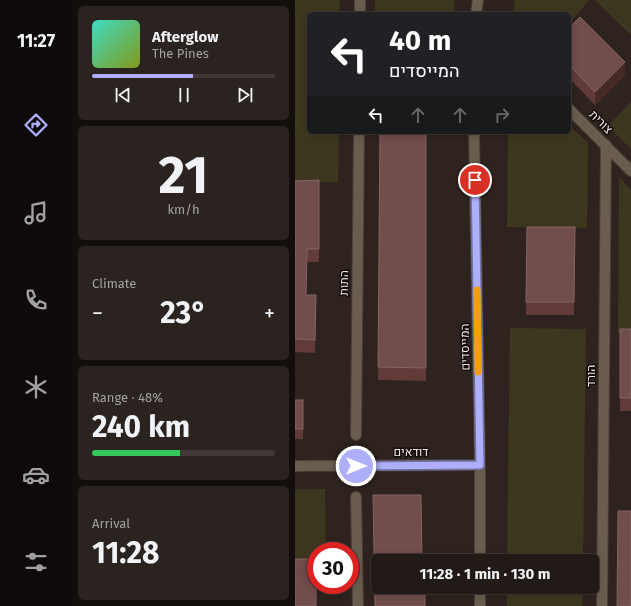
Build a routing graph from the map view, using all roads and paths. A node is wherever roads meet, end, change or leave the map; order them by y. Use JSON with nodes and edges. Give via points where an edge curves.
{"nodes":[{"id":1,"x":360,"y":0,"type":"edge"},
{"id":2,"x":478,"y":0,"type":"edge"},
{"id":3,"x":360,"y":12,"type":"edge"},
{"id":4,"x":476,"y":12,"type":"edge"},
{"id":5,"x":571,"y":110,"type":"edge"},
{"id":6,"x":359,"y":134,"type":"edge"},
{"id":7,"x":474,"y":134,"type":"edge"},
{"id":8,"x":606,"y":145,"type":"junction"},
{"id":9,"x":631,"y":171,"type":"edge"},
{"id":10,"x":356,"y":435,"type":"dead end"},
{"id":11,"x":480,"y":465,"type":"junction"},
{"id":12,"x":295,"y":466,"type":"edge"},
{"id":13,"x":356,"y":497,"type":"dead end"},
{"id":14,"x":480,"y":554,"type":"edge"},
{"id":15,"x":480,"y":594,"type":"edge"},
{"id":16,"x":358,"y":606,"type":"edge"},
{"id":17,"x":480,"y":606,"type":"edge"},
{"id":18,"x":602,"y":606,"type":"edge"}],
"edges":[{"from":1,"to":3,"type":"street"},
{"from":2,"to":4,"type":"street"},
{"from":5,"to":8,"type":"street","name":"צורית"},
{"from":6,"to":10,"type":"street","name":"התות"},
{"from":7,"to":11,"type":"street","name":"המייסדים"},
{"from":8,"to":9,"type":"street","name":"צורית"},
{"from":8,"to":18,"type":"street","name":"הורד"},
{"from":11,"to":12,"type":"street","name":"דודאים"},
{"from":11,"to":14,"type":"street","name":"המייסדים"},
{"from":13,"to":16,"type":"street"},
{"from":15,"to":17,"type":"street"}]}
